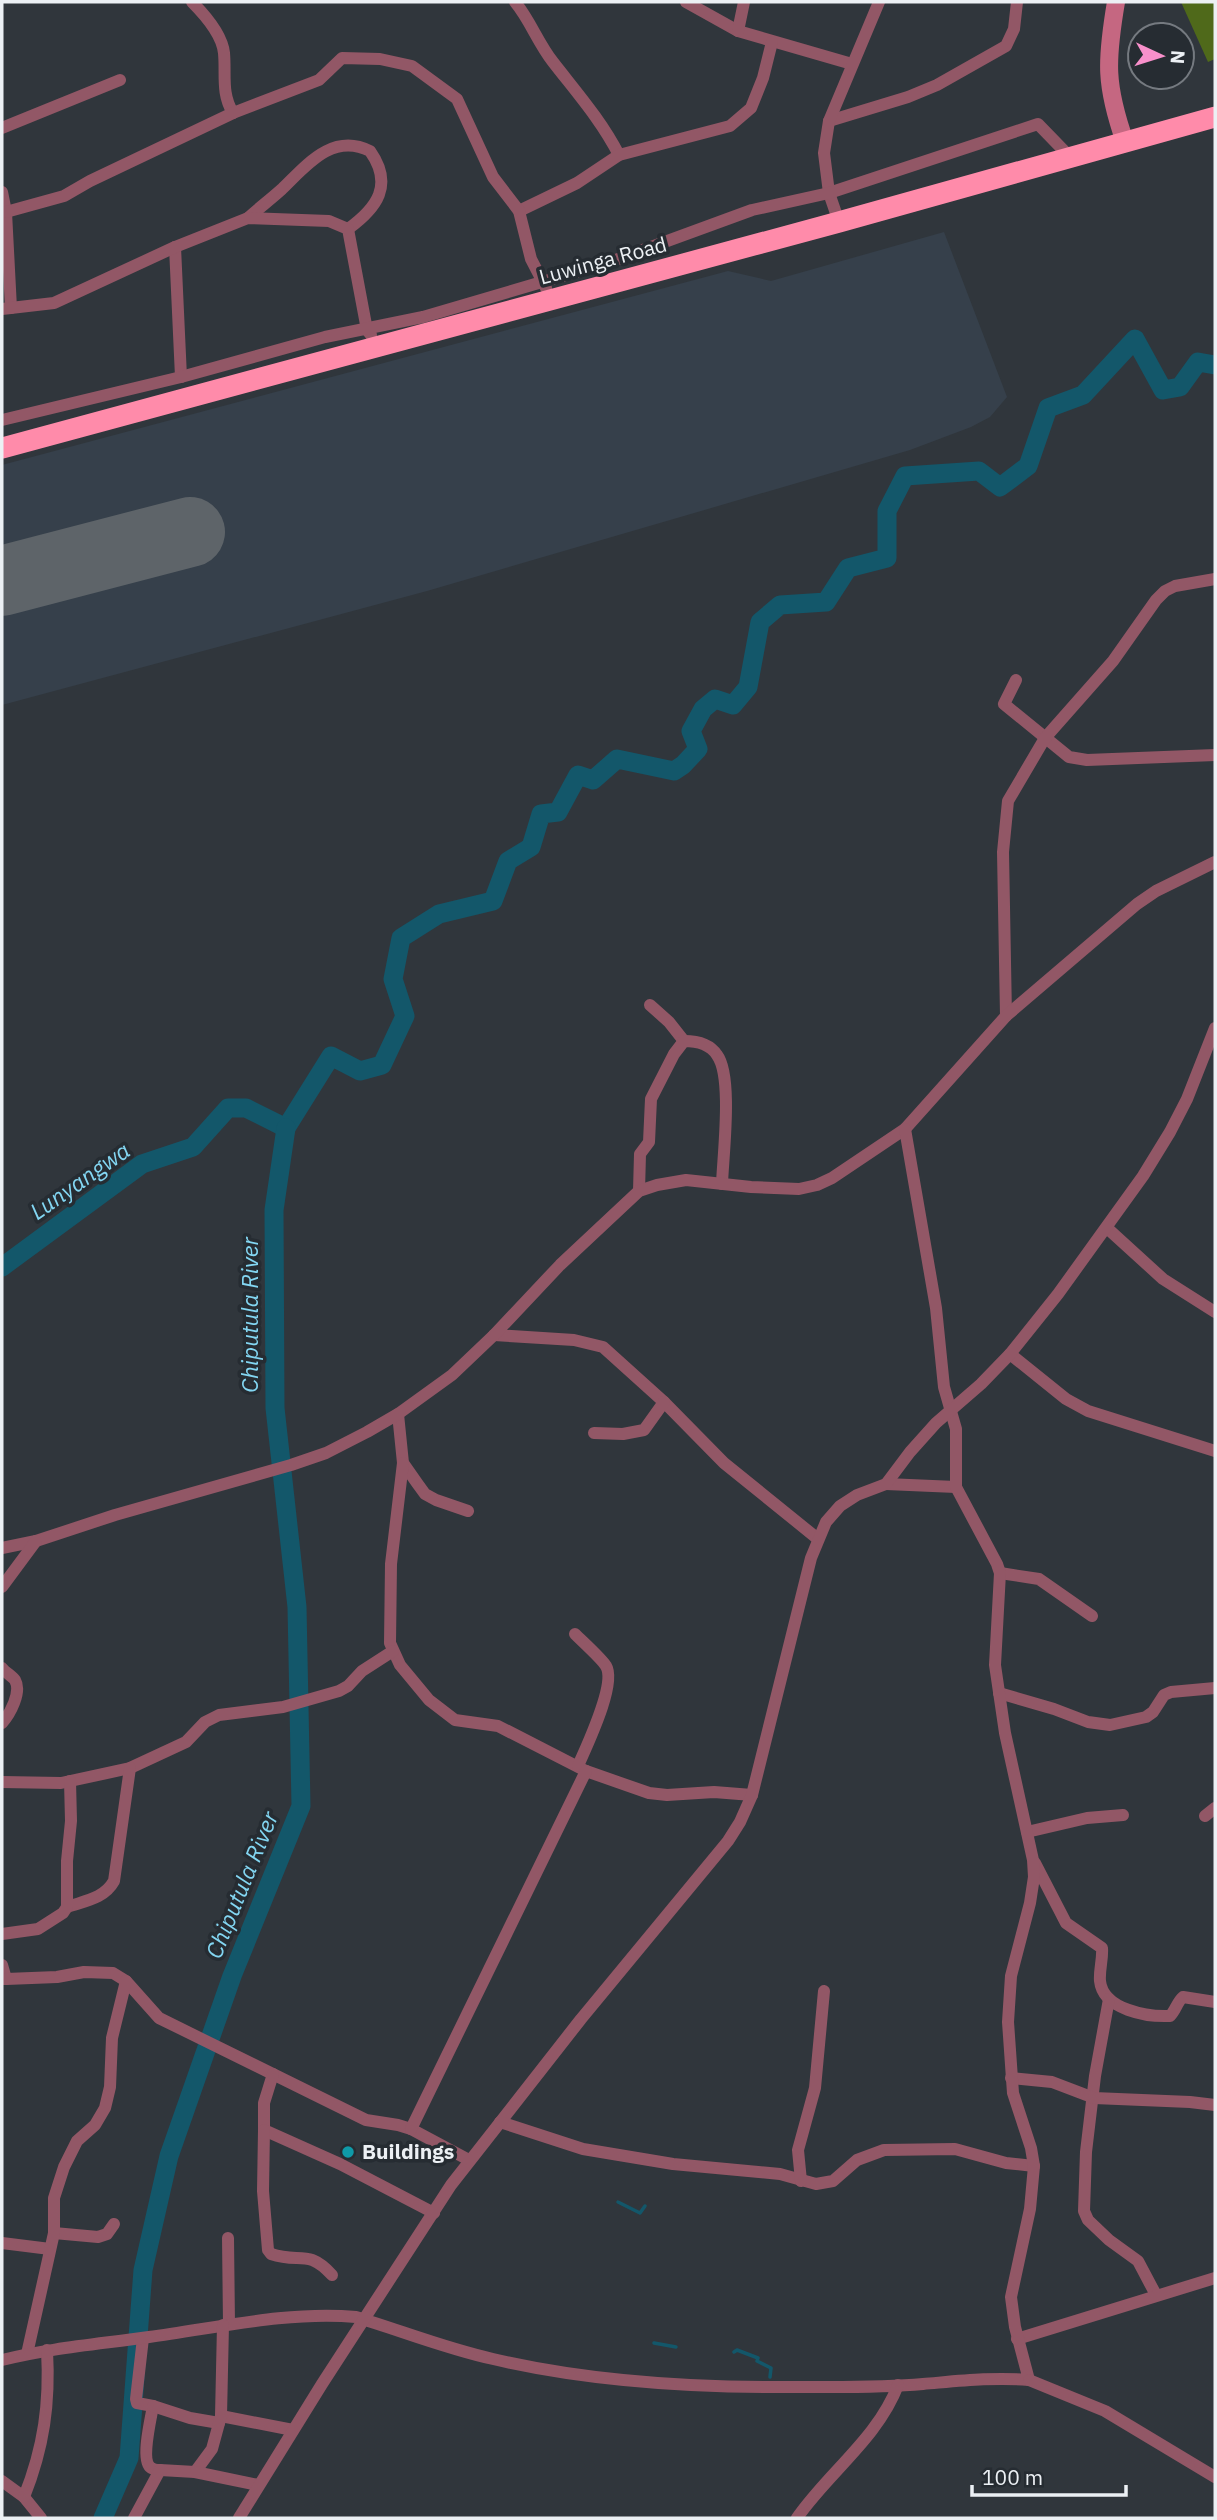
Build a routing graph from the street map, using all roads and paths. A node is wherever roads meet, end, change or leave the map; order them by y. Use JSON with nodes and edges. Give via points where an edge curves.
{"nodes":[{"id":1,"x":192,"y":2,"type":"edge"},
{"id":2,"x":515,"y":2,"type":"edge"},
{"id":3,"x":686,"y":2,"type":"edge"},
{"id":4,"x":744,"y":2,"type":"edge"},
{"id":5,"x":879,"y":2,"type":"edge"},
{"id":6,"x":1017,"y":2,"type":"edge"},
{"id":7,"x":1116,"y":2,"type":"edge"},
{"id":8,"x":738,"y":31,"type":"junction"},
{"id":9,"x":772,"y":42,"type":"junction"},
{"id":10,"x":852,"y":64,"type":"junction"},
{"id":11,"x":120,"y":80,"type":"dead end"},
{"id":12,"x":233,"y":113,"type":"junction"},
{"id":13,"x":1215,"y":117,"type":"edge"},
{"id":14,"x":830,"y":121,"type":"junction"},
{"id":15,"x":2,"y":128,"type":"edge"},
{"id":16,"x":1125,"y":142,"type":"junction"},
{"id":17,"x":619,"y":155,"type":"junction"},
{"id":18,"x":1071,"y":158,"type":"junction"},
{"id":19,"x":2,"y":192,"type":"edge"},
{"id":20,"x":829,"y":192,"type":"junction"},
{"id":21,"x":519,"y":211,"type":"junction"},
{"id":22,"x":6,"y":212,"type":"junction"},
{"id":23,"x":248,"y":218,"type":"junction"},
{"id":24,"x":839,"y":222,"type":"junction"},
{"id":25,"x":4,"y":226,"type":"edge"},
{"id":26,"x":348,"y":229,"type":"junction"},
{"id":27,"x":175,"y":247,"type":"junction"},
{"id":28,"x":542,"y":280,"type":"junction"},
{"id":29,"x":552,"y":300,"type":"junction"},
{"id":30,"x":7,"y":308,"type":"edge"},
{"id":31,"x":372,"y":338,"type":"junction"},
{"id":32,"x":181,"y":377,"type":"junction"},
{"id":33,"x":2,"y":420,"type":"edge"},
{"id":34,"x":2,"y":448,"type":"edge"},
{"id":35,"x":1215,"y":579,"type":"edge"},
{"id":36,"x":1016,"y":680,"type":"dead end"},
{"id":37,"x":1045,"y":738,"type":"junction"},
{"id":38,"x":1215,"y":755,"type":"edge"},
{"id":39,"x":1215,"y":862,"type":"edge"},
{"id":40,"x":650,"y":1005,"type":"dead end"},
{"id":41,"x":1006,"y":1016,"type":"junction"},
{"id":42,"x":1215,"y":1028,"type":"edge"},
{"id":43,"x":684,"y":1041,"type":"junction"},
{"id":44,"x":905,"y":1129,"type":"junction"},
{"id":45,"x":722,"y":1184,"type":"junction"},
{"id":46,"x":639,"y":1191,"type":"junction"},
{"id":47,"x":1107,"y":1228,"type":"junction"},
{"id":48,"x":1215,"y":1312,"type":"edge"},
{"id":49,"x":495,"y":1335,"type":"junction"},
{"id":50,"x":1010,"y":1354,"type":"junction"},
{"id":51,"x":664,"y":1402,"type":"junction"},
{"id":52,"x":950,"y":1409,"type":"junction"},
{"id":53,"x":398,"y":1414,"type":"junction"},
{"id":54,"x":594,"y":1433,"type":"dead end"},
{"id":55,"x":1215,"y":1451,"type":"edge"},
{"id":56,"x":403,"y":1463,"type":"junction"},
{"id":57,"x":886,"y":1484,"type":"junction"},
{"id":58,"x":956,"y":1487,"type":"junction"},
{"id":59,"x":468,"y":1511,"type":"dead end"},
{"id":60,"x":818,"y":1539,"type":"junction"},
{"id":61,"x":36,"y":1541,"type":"junction"},
{"id":62,"x":2,"y":1548,"type":"edge"},
{"id":63,"x":1000,"y":1573,"type":"junction"},
{"id":64,"x":2,"y":1587,"type":"edge"},
{"id":65,"x":1092,"y":1616,"type":"dead end"},
{"id":66,"x":575,"y":1634,"type":"dead end"},
{"id":67,"x":393,"y":1651,"type":"junction"},
{"id":68,"x":2,"y":1668,"type":"edge"},
{"id":69,"x":1215,"y":1688,"type":"edge"},
{"id":70,"x":999,"y":1693,"type":"junction"},
{"id":71,"x":2,"y":1723,"type":"edge"},
{"id":72,"x":130,"y":1768,"type":"junction"},
{"id":73,"x":582,"y":1768,"type":"junction"},
{"id":74,"x":70,"y":1781,"type":"junction"},
{"id":75,"x":2,"y":1782,"type":"edge"},
{"id":76,"x":751,"y":1795,"type":"junction"},
{"id":77,"x":1123,"y":1815,"type":"dead end"},
{"id":78,"x":1027,"y":1832,"type":"junction"},
{"id":79,"x":1034,"y":1860,"type":"junction"},
{"id":80,"x":67,"y":1907,"type":"junction"},
{"id":81,"x":2,"y":1934,"type":"edge"},
{"id":82,"x":2,"y":1965,"type":"edge"},
{"id":83,"x":4,"y":1979,"type":"edge"},
{"id":84,"x":126,"y":1981,"type":"junction"},
{"id":85,"x":824,"y":1992,"type":"dead end"},
{"id":86,"x":1109,"y":1999,"type":"junction"},
{"id":87,"x":1215,"y":2001,"type":"edge"},
{"id":88,"x":273,"y":2074,"type":"junction"},
{"id":89,"x":1010,"y":2078,"type":"junction"},
{"id":90,"x":1094,"y":2098,"type":"junction"},
{"id":91,"x":1215,"y":2105,"type":"edge"},
{"id":92,"x":500,"y":2122,"type":"junction"},
{"id":93,"x":411,"y":2129,"type":"junction"},
{"id":94,"x":264,"y":2130,"type":"junction"},
{"id":95,"x":470,"y":2160,"type":"junction"},
{"id":96,"x":1034,"y":2166,"type":"junction"},
{"id":97,"x":801,"y":2181,"type":"junction"},
{"id":98,"x":434,"y":2213,"type":"junction"},
{"id":99,"x":114,"y":2224,"type":"dead end"},
{"id":100,"x":54,"y":2233,"type":"junction"},
{"id":101,"x":229,"y":2238,"type":"dead end"},
{"id":102,"x":2,"y":2243,"type":"edge"},
{"id":103,"x":50,"y":2249,"type":"junction"},
{"id":104,"x":332,"y":2275,"type":"dead end"},
{"id":105,"x":1215,"y":2278,"type":"edge"},
{"id":106,"x":1156,"y":2295,"type":"junction"},
{"id":107,"x":364,"y":2320,"type":"junction"},
{"id":108,"x":226,"y":2324,"type":"junction"},
{"id":109,"x":139,"y":2338,"type":"junction"},
{"id":110,"x":1017,"y":2340,"type":"junction"},
{"id":111,"x":47,"y":2350,"type":"junction"},
{"id":112,"x":27,"y":2354,"type":"junction"},
{"id":113,"x":2,"y":2360,"type":"edge"},
{"id":114,"x":1029,"y":2379,"type":"junction"},
{"id":115,"x":898,"y":2385,"type":"junction"},
{"id":116,"x":153,"y":2406,"type":"junction"},
{"id":117,"x":220,"y":2419,"type":"junction"},
{"id":118,"x":293,"y":2430,"type":"junction"},
{"id":119,"x":160,"y":2470,"type":"junction"},
{"id":120,"x":195,"y":2472,"type":"junction"},
{"id":121,"x":1215,"y":2477,"type":"edge"},
{"id":122,"x":2,"y":2481,"type":"edge"},
{"id":123,"x":258,"y":2485,"type":"junction"},
{"id":124,"x":24,"y":2497,"type":"junction"},
{"id":125,"x":41,"y":2518,"type":"edge"},
{"id":126,"x":134,"y":2518,"type":"edge"},
{"id":127,"x":239,"y":2518,"type":"edge"},
{"id":128,"x":797,"y":2518,"type":"edge"}],
"edges":[{"from":1,"to":12,"type":"street","via":[[222,44],[224,89]]},
{"from":2,"to":17,"type":"street","via":[[552,60],[606,129]]},
{"from":3,"to":8,"type":"street"},
{"from":4,"to":8,"type":"street"},
{"from":5,"to":10,"type":"street"},
{"from":6,"to":14,"type":"street","via":[[1014,29],[1006,46],[908,97]]},
{"from":7,"to":16,"type":"street","via":[[1108,76]]},
{"from":8,"to":9,"type":"street"},
{"from":9,"to":10,"type":"street"},
{"from":9,"to":17,"type":"street","via":[[751,108],[730,126]]},
{"from":10,"to":14,"type":"street"},
{"from":11,"to":15,"type":"street"},
{"from":12,"to":21,"type":"street","via":[[319,79],[342,58],[412,66],[457,99],[493,177]]},
{"from":12,"to":22,"type":"street","via":[[64,196]]},
{"from":13,"to":16,"type":"highway","name":"Luwinga Road"},
{"from":14,"to":20,"type":"street","via":[[824,153]]},
{"from":16,"to":18,"type":"highway","name":"Luwinga Road"},
{"from":17,"to":21,"type":"street","via":[[577,183]]},
{"from":18,"to":20,"type":"street","via":[[1038,124]]},
{"from":18,"to":24,"type":"highway","name":"Luwinga Road"},
{"from":19,"to":22,"type":"street"},
{"from":20,"to":24,"type":"street"},
{"from":20,"to":28,"type":"street","via":[[752,210],[610,262]]},
{"from":21,"to":28,"type":"street","via":[[531,259]]},
{"from":22,"to":25,"type":"street"},
{"from":23,"to":26,"type":"street","via":[[329,221]]},
{"from":23,"to":26,"type":"street","via":[[310,160],[349,145],[370,151],[381,178],[375,205]]},
{"from":23,"to":27,"type":"street"},
{"from":24,"to":29,"type":"highway","name":"Luwinga Road"},
{"from":25,"to":30,"type":"street"},
{"from":26,"to":31,"type":"street"},
{"from":27,"to":30,"type":"street","via":[[54,303]]},
{"from":27,"to":32,"type":"street"},
{"from":28,"to":29,"type":"street"},
{"from":28,"to":31,"type":"street"},
{"from":29,"to":31,"type":"highway","name":"Luwinga Road"},
{"from":31,"to":32,"type":"street","via":[[325,337]]},
{"from":31,"to":34,"type":"highway","name":"Luwinga Road"},
{"from":32,"to":33,"type":"street"},
{"from":35,"to":37,"type":"street","via":[[1165,591],[1113,661]]},
{"from":36,"to":37,"type":"street","via":[[1004,704]]},
{"from":37,"to":38,"type":"street","via":[[1079,760]]},
{"from":37,"to":41,"type":"street","via":[[1018,781],[1004,821]]},
{"from":39,"to":41,"type":"street","via":[[1137,904]]},
{"from":40,"to":43,"type":"street"},
{"from":41,"to":44,"type":"street"},
{"from":42,"to":47,"type":"street","via":[[1170,1132]]},
{"from":43,"to":45,"type":"street","via":[[710,1047],[722,1065],[726,1091]]},
{"from":43,"to":46,"type":"street","via":[[651,1098],[649,1142],[640,1154]]},
{"from":44,"to":45,"type":"street","via":[[817,1185],[786,1189]]},
{"from":44,"to":52,"type":"street"},
{"from":45,"to":46,"type":"street","via":[[686,1180]]},
{"from":46,"to":49,"type":"street","via":[[560,1265]]},
{"from":47,"to":48,"type":"street","via":[[1163,1279]]},
{"from":47,"to":50,"type":"street"},
{"from":49,"to":51,"type":"street","via":[[574,1340],[603,1347]]},
{"from":49,"to":53,"type":"street","via":[[452,1375]]},
{"from":50,"to":52,"type":"street"},
{"from":50,"to":55,"type":"street","via":[[1088,1411]]},
{"from":51,"to":54,"type":"street","via":[[644,1430]]},
{"from":51,"to":60,"type":"street","via":[[724,1463]]},
{"from":52,"to":57,"type":"street"},
{"from":52,"to":58,"type":"street","via":[[956,1429]]},
{"from":53,"to":56,"type":"street"},
{"from":53,"to":61,"type":"street","via":[[326,1453]]},
{"from":56,"to":59,"type":"street","via":[[425,1494]]},
{"from":56,"to":67,"type":"street","via":[[391,1564]]},
{"from":57,"to":58,"type":"street"},
{"from":57,"to":60,"type":"street","via":[[840,1506]]},
{"from":58,"to":63,"type":"street"},
{"from":60,"to":76,"type":"street"},
{"from":61,"to":62,"type":"street"},
{"from":61,"to":64,"type":"street"},
{"from":63,"to":65,"type":"street","via":[[1039,1579]]},
{"from":63,"to":70,"type":"street","via":[[995,1665]]},
{"from":66,"to":73,"type":"street","via":[[607,1667],[609,1679]]},
{"from":67,"to":72,"type":"street","via":[[340,1691],[283,1707],[219,1715],[186,1742]]},
{"from":67,"to":73,"type":"street","via":[[429,1700],[455,1720],[498,1726]]},
{"from":68,"to":71,"type":"street","via":[[15,1681],[17,1691]]},
{"from":69,"to":70,"type":"street","via":[[1171,1692],[1146,1717],[1110,1725]]},
{"from":70,"to":78,"type":"street"},
{"from":72,"to":74,"type":"street"},
{"from":72,"to":80,"type":"street","via":[[114,1881],[97,1898]]},
{"from":73,"to":76,"type":"street","via":[[649,1793]]},
{"from":73,"to":93,"type":"street"},
{"from":74,"to":75,"type":"street"},
{"from":74,"to":80,"type":"street"},
{"from":76,"to":92,"type":"street","via":[[729,1841]]},
{"from":77,"to":78,"type":"street"},
{"from":78,"to":79,"type":"street"},
{"from":79,"to":86,"type":"street","via":[[1066,1923],[1101,1948],[1100,1980]]},
{"from":79,"to":89,"type":"street","via":[[1030,1903],[1011,1976]]},
{"from":80,"to":81,"type":"street","via":[[38,1929]]},
{"from":82,"to":83,"type":"street"},
{"from":83,"to":84,"type":"street","via":[[113,1972]]},
{"from":84,"to":88,"type":"street","via":[[159,2018]]},
{"from":84,"to":100,"type":"street","via":[[112,2038],[105,2108],[77,2141],[64,2167],[54,2198]]},
{"from":85,"to":97,"type":"street","via":[[815,2088],[799,2150]]},
{"from":86,"to":87,"type":"street","via":[[1139,2013],[1165,2016],[1174,2012],[1183,1997]]},
{"from":86,"to":90,"type":"street"},
{"from":88,"to":93,"type":"street","via":[[366,2120]]},
{"from":88,"to":94,"type":"street","via":[[264,2103]]},
{"from":89,"to":90,"type":"street","via":[[1052,2082]]},
{"from":89,"to":96,"type":"street"},
{"from":90,"to":91,"type":"street"},
{"from":90,"to":106,"type":"street","via":[[1084,2170],[1084,2211],[1109,2240],[1138,2260]]},
{"from":92,"to":95,"type":"street"},
{"from":92,"to":97,"type":"street","via":[[583,2149],[673,2164],[780,2174]]},
{"from":93,"to":95,"type":"street"},
{"from":94,"to":98,"type":"street"},
{"from":94,"to":104,"type":"street","via":[[268,2250],[271,2255],[320,2262]]},
{"from":95,"to":98,"type":"street"},
{"from":96,"to":97,"type":"street","via":[[955,2149],[905,2149],[868,2154],[825,2184]]},
{"from":96,"to":110,"type":"street","via":[[1011,2297]]},
{"from":98,"to":107,"type":"street"},
{"from":99,"to":100,"type":"street","via":[[98,2237]]},
{"from":100,"to":103,"type":"street"},
{"from":101,"to":108,"type":"street"},
{"from":102,"to":103,"type":"street"},
{"from":103,"to":112,"type":"street"},
{"from":105,"to":106,"type":"street"},
{"from":106,"to":110,"type":"street"},
{"from":107,"to":108,"type":"street","via":[[344,2316]]},
{"from":107,"to":115,"type":"street","via":[[493,2359],[569,2374],[700,2385]]},
{"from":107,"to":118,"type":"street"},
{"from":108,"to":109,"type":"street"},
{"from":108,"to":117,"type":"street"},
{"from":109,"to":111,"type":"street"},
{"from":109,"to":116,"type":"street","via":[[136,2399]]},
{"from":110,"to":114,"type":"street"},
{"from":111,"to":112,"type":"street"},
{"from":111,"to":124,"type":"street","via":[[49,2385],[41,2450]]},
{"from":112,"to":113,"type":"street"},
{"from":114,"to":115,"type":"street"},
{"from":114,"to":121,"type":"street","via":[[1105,2411]]},
{"from":115,"to":128,"type":"street","via":[[862,2442]]},
{"from":116,"to":117,"type":"street","via":[[190,2417]]},
{"from":116,"to":119,"type":"street","via":[[146,2442],[148,2465]]},
{"from":117,"to":118,"type":"street"},
{"from":117,"to":120,"type":"street","via":[[212,2449]]},
{"from":118,"to":123,"type":"street"},
{"from":119,"to":120,"type":"street"},
{"from":119,"to":126,"type":"street"},
{"from":120,"to":123,"type":"street"},
{"from":122,"to":124,"type":"street"},
{"from":123,"to":127,"type":"street"},
{"from":124,"to":125,"type":"street"}]}
